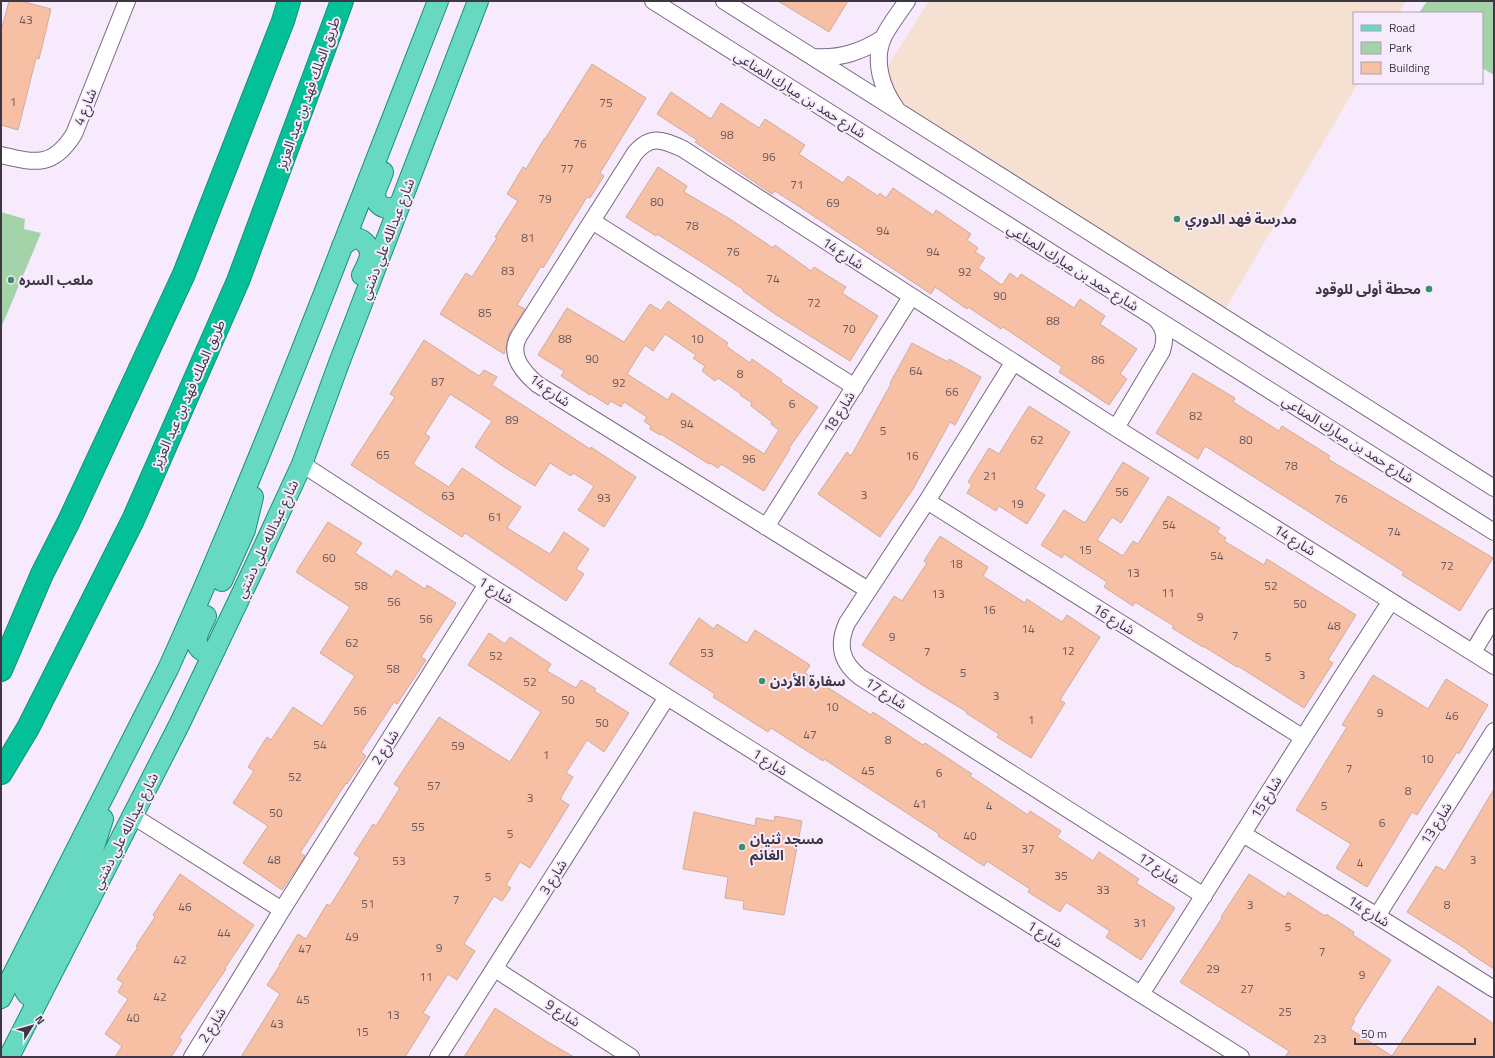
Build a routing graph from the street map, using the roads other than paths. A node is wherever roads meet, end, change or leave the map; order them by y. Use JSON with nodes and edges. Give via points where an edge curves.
{"nodes":[{"id":1,"x":127,"y":1,"type":"edge"},
{"id":2,"x":289,"y":1,"type":"edge"},
{"id":3,"x":342,"y":1,"type":"edge"},
{"id":4,"x":438,"y":1,"type":"edge"},
{"id":5,"x":478,"y":1,"type":"edge"},
{"id":6,"x":653,"y":1,"type":"edge"},
{"id":7,"x":724,"y":1,"type":"edge"},
{"id":8,"x":907,"y":1,"type":"edge"},
{"id":9,"x":883,"y":38,"type":"junction"},
{"id":10,"x":421,"y":45,"type":"junction"},
{"id":11,"x":812,"y":57,"type":"junction"},
{"id":12,"x":897,"y":110,"type":"junction"},
{"id":13,"x":1,"y":155,"type":"edge"},
{"id":14,"x":401,"y":202,"type":"junction"},
{"id":15,"x":592,"y":221,"type":"junction"},
{"id":16,"x":342,"y":246,"type":"junction"},
{"id":17,"x":911,"y":297,"type":"junction"},
{"id":18,"x":1156,"y":319,"type":"junction"},
{"id":19,"x":1195,"y":343,"type":"junction"},
{"id":20,"x":1162,"y":351,"type":"junction"},
{"id":21,"x":339,"y":363,"type":"junction"},
{"id":22,"x":1013,"y":363,"type":"junction"},
{"id":23,"x":855,"y":387,"type":"junction"},
{"id":24,"x":1116,"y":428,"type":"junction"},
{"id":25,"x":302,"y":464,"type":"junction"},
{"id":26,"x":256,"y":465,"type":"junction"},
{"id":27,"x":1494,"y":488,"type":"edge"},
{"id":28,"x":927,"y":501,"type":"junction"},
{"id":29,"x":766,"y":527,"type":"junction"},
{"id":30,"x":1494,"y":532,"type":"edge"},
{"id":31,"x":42,"y":574,"type":"junction"},
{"id":32,"x":487,"y":584,"type":"junction"},
{"id":33,"x":868,"y":590,"type":"junction"},
{"id":34,"x":1391,"y":600,"type":"junction"},
{"id":35,"x":1494,"y":617,"type":"edge"},
{"id":36,"x":1,"y":636,"type":"edge"},
{"id":37,"x":215,"y":650,"type":"junction"},
{"id":38,"x":1473,"y":652,"type":"junction"},
{"id":39,"x":1494,"y":666,"type":"edge"},
{"id":40,"x":1,"y":670,"type":"edge"},
{"id":41,"x":667,"y":697,"type":"junction"},
{"id":42,"x":1494,"y":731,"type":"edge"},
{"id":43,"x":1302,"y":737,"type":"junction"},
{"id":44,"x":1,"y":773,"type":"edge"},
{"id":45,"x":106,"y":791,"type":"junction"},
{"id":46,"x":133,"y":816,"type":"junction"},
{"id":47,"x":1243,"y":834,"type":"junction"},
{"id":48,"x":1204,"y":896,"type":"junction"},
{"id":49,"x":282,"y":910,"type":"junction"},
{"id":50,"x":1377,"y":916,"type":"junction"},
{"id":51,"x":495,"y":969,"type":"junction"},
{"id":52,"x":1494,"y":990,"type":"edge"},
{"id":53,"x":1141,"y":994,"type":"junction"},
{"id":54,"x":39,"y":997,"type":"junction"},
{"id":55,"x":1,"y":998,"type":"edge"},
{"id":56,"x":9,"y":1057,"type":"edge"},
{"id":57,"x":192,"y":1057,"type":"edge"},
{"id":58,"x":438,"y":1057,"type":"edge"},
{"id":59,"x":632,"y":1057,"type":"edge"},
{"id":60,"x":1241,"y":1057,"type":"edge"}],
"edges":[{"from":1,"to":13,"type":"street","name":"شارع 4","via":[[74,134],[66,145],[53,156],[36,162]]},
{"from":2,"to":31,"type":"highway","via":[[184,274]]},
{"from":3,"to":44,"type":"highway","name":"طريق الملك فهد بن عبد العزيز","via":[[238,281],[140,505],[28,728]]},
{"from":4,"to":10,"type":"main road"},
{"from":5,"to":14,"type":"main road","name":"شارع عبدالله علي دشتي"},
{"from":6,"to":18,"type":"street","name":"شارع حمد بن مبارك المناعي"},
{"from":7,"to":11,"type":"street"},
{"from":8,"to":9,"type":"street"},
{"from":9,"to":11,"type":"street","via":[[865,49],[844,56]]},
{"from":9,"to":12,"type":"street","via":[[880,56],[881,75],[886,94]]},
{"from":10,"to":14,"type":"main road","via":[[415,94],[376,194],[379,203],[385,208],[394,208]]},
{"from":10,"to":16,"type":"main road"},
{"from":11,"to":12,"type":"street"},
{"from":12,"to":27,"type":"street"},
{"from":14,"to":21,"type":"main road","name":"شارع عبدالله علي دشتي"},
{"from":15,"to":17,"type":"street","name":"شارع 14","via":[[640,148],[650,141],[662,140],[682,149]]},
{"from":15,"to":23,"type":"street"},
{"from":15,"to":29,"type":"street","name":"شارع 14","via":[[517,339],[515,354],[520,365],[537,384]]},
{"from":16,"to":21,"type":"main road","via":[[351,239],[359,239],[367,245],[370,253],[345,320]]},
{"from":16,"to":26,"type":"main road"},
{"from":17,"to":22,"type":"street","name":"شارع 14"},
{"from":17,"to":23,"type":"street","name":"شارع 18"},
{"from":18,"to":19,"type":"street","name":"شارع حمد بن مبارك المناعي"},
{"from":18,"to":20,"type":"street","via":[[1164,334]]},
{"from":19,"to":20,"type":"street","via":[[1178,343]]},
{"from":19,"to":30,"type":"street","name":"شارع حمد بن مبارك المناعي"},
{"from":20,"to":24,"type":"street"},
{"from":21,"to":25,"type":"main road","name":"شارع عبدالله علي دشتي"},
{"from":22,"to":24,"type":"street","name":"شارع 14"},
{"from":22,"to":28,"type":"street","name":"شارع 17"},
{"from":23,"to":29,"type":"street","name":"شارع 18"},
{"from":24,"to":34,"type":"street","name":"شارع 14"},
{"from":25,"to":32,"type":"street","name":"شارع 1"},
{"from":25,"to":37,"type":"main road","name":"شارع عبدالله علي دشتي"},
{"from":26,"to":37,"type":"main road","via":[[253,497],[245,530],[197,638],[197,645],[203,651],[208,653]]},
{"from":26,"to":45,"type":"main road","via":[[172,662]]},
{"from":28,"to":33,"type":"street","name":"شارع 17"},
{"from":28,"to":43,"type":"street","name":"شارع 16"},
{"from":29,"to":33,"type":"street","name":"شارع 14"},
{"from":31,"to":36,"type":"highway"},
{"from":31,"to":40,"type":"highway"},
{"from":32,"to":41,"type":"street","name":"شارع 1"},
{"from":32,"to":49,"type":"street","name":"شارع 2"},
{"from":33,"to":48,"type":"street","name":"شارع 17","via":[[843,632],[842,652],[852,670]]},
{"from":34,"to":38,"type":"street","name":"شارع 14"},
{"from":34,"to":43,"type":"street","name":"شارع 15"},
{"from":35,"to":38,"type":"street"},
{"from":37,"to":46,"type":"main road","name":"شارع عبدالله علي دشتي"},
{"from":38,"to":39,"type":"street","name":"شارع 14"},
{"from":41,"to":51,"type":"street","name":"شارع 3"},
{"from":41,"to":53,"type":"street","name":"شارع 1"},
{"from":42,"to":50,"type":"street","name":"شارع 13"},
{"from":43,"to":47,"type":"street","name":"شارع 15"},
{"from":45,"to":54,"type":"main road","via":[[103,816],[94,847],[24,988],[29,997]]},
{"from":45,"to":55,"type":"main road"},
{"from":46,"to":49,"type":"street"},
{"from":46,"to":54,"type":"main road","name":"شارع عبدالله علي دشتي"},
{"from":47,"to":48,"type":"street","name":"شارع 15"},
{"from":47,"to":50,"type":"street","name":"شارع 14"},
{"from":48,"to":53,"type":"street","name":"شارع 15"},
{"from":49,"to":57,"type":"street","name":"شارع 2"},
{"from":50,"to":52,"type":"street","name":"شارع 14"},
{"from":51,"to":58,"type":"street","name":"شارع 3"},
{"from":51,"to":59,"type":"street","name":"شارع 9"},
{"from":53,"to":60,"type":"street","name":"شارع 1"},
{"from":54,"to":56,"type":"main road","name":"شارع عبدالله علي دشتي"}]}
